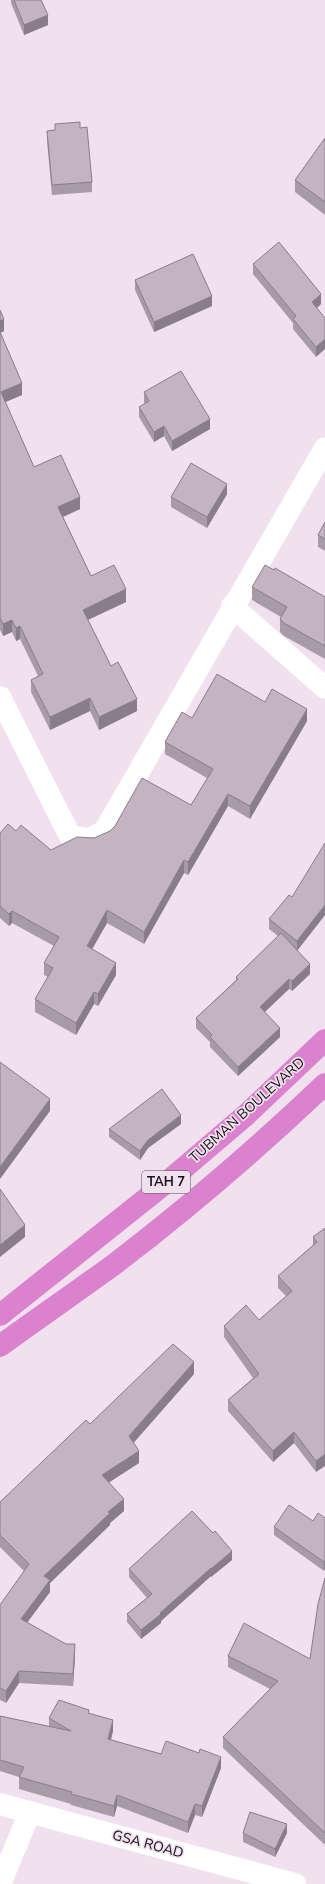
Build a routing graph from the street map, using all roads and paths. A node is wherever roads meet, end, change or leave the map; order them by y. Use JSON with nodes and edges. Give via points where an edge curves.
{"nodes":[{"id":1,"x":325,"y":448,"type":"edge"},
{"id":2,"x":232,"y":606,"type":"junction"},
{"id":3,"x":325,"y":688,"type":"edge"},
{"id":4,"x":0,"y":697,"type":"edge"},
{"id":5,"x":5,"y":715,"type":"edge"},
{"id":6,"x":325,"y":1040,"type":"edge"},
{"id":7,"x":325,"y":1084,"type":"edge"},
{"id":8,"x":0,"y":1315,"type":"edge"},
{"id":9,"x":0,"y":1346,"type":"edge"},
{"id":10,"x":0,"y":1804,"type":"edge"},
{"id":11,"x":30,"y":1812,"type":"junction"},
{"id":12,"x":0,"y":1884,"type":"edge"},
{"id":13,"x":295,"y":1884,"type":"edge"}],
"edges":[{"from":1,"to":2,"type":"street"},
{"from":2,"to":3,"type":"street"},
{"from":2,"to":5,"type":"street","via":[[104,832],[89,839],[70,836]]},
{"from":4,"to":5,"type":"street"},
{"from":6,"to":8,"type":"highway","name":"TUBMAN BOULEVARD","number":"TAH 7","via":[[246,1115],[172,1178]]},
{"from":7,"to":9,"type":"highway","number":"TAH 7","via":[[267,1139],[192,1202],[116,1262]]},
{"from":10,"to":11,"type":"street","name":"GSA ROAD"},
{"from":11,"to":12,"type":"street"},
{"from":11,"to":13,"type":"street","name":"GSA ROAD"}]}
